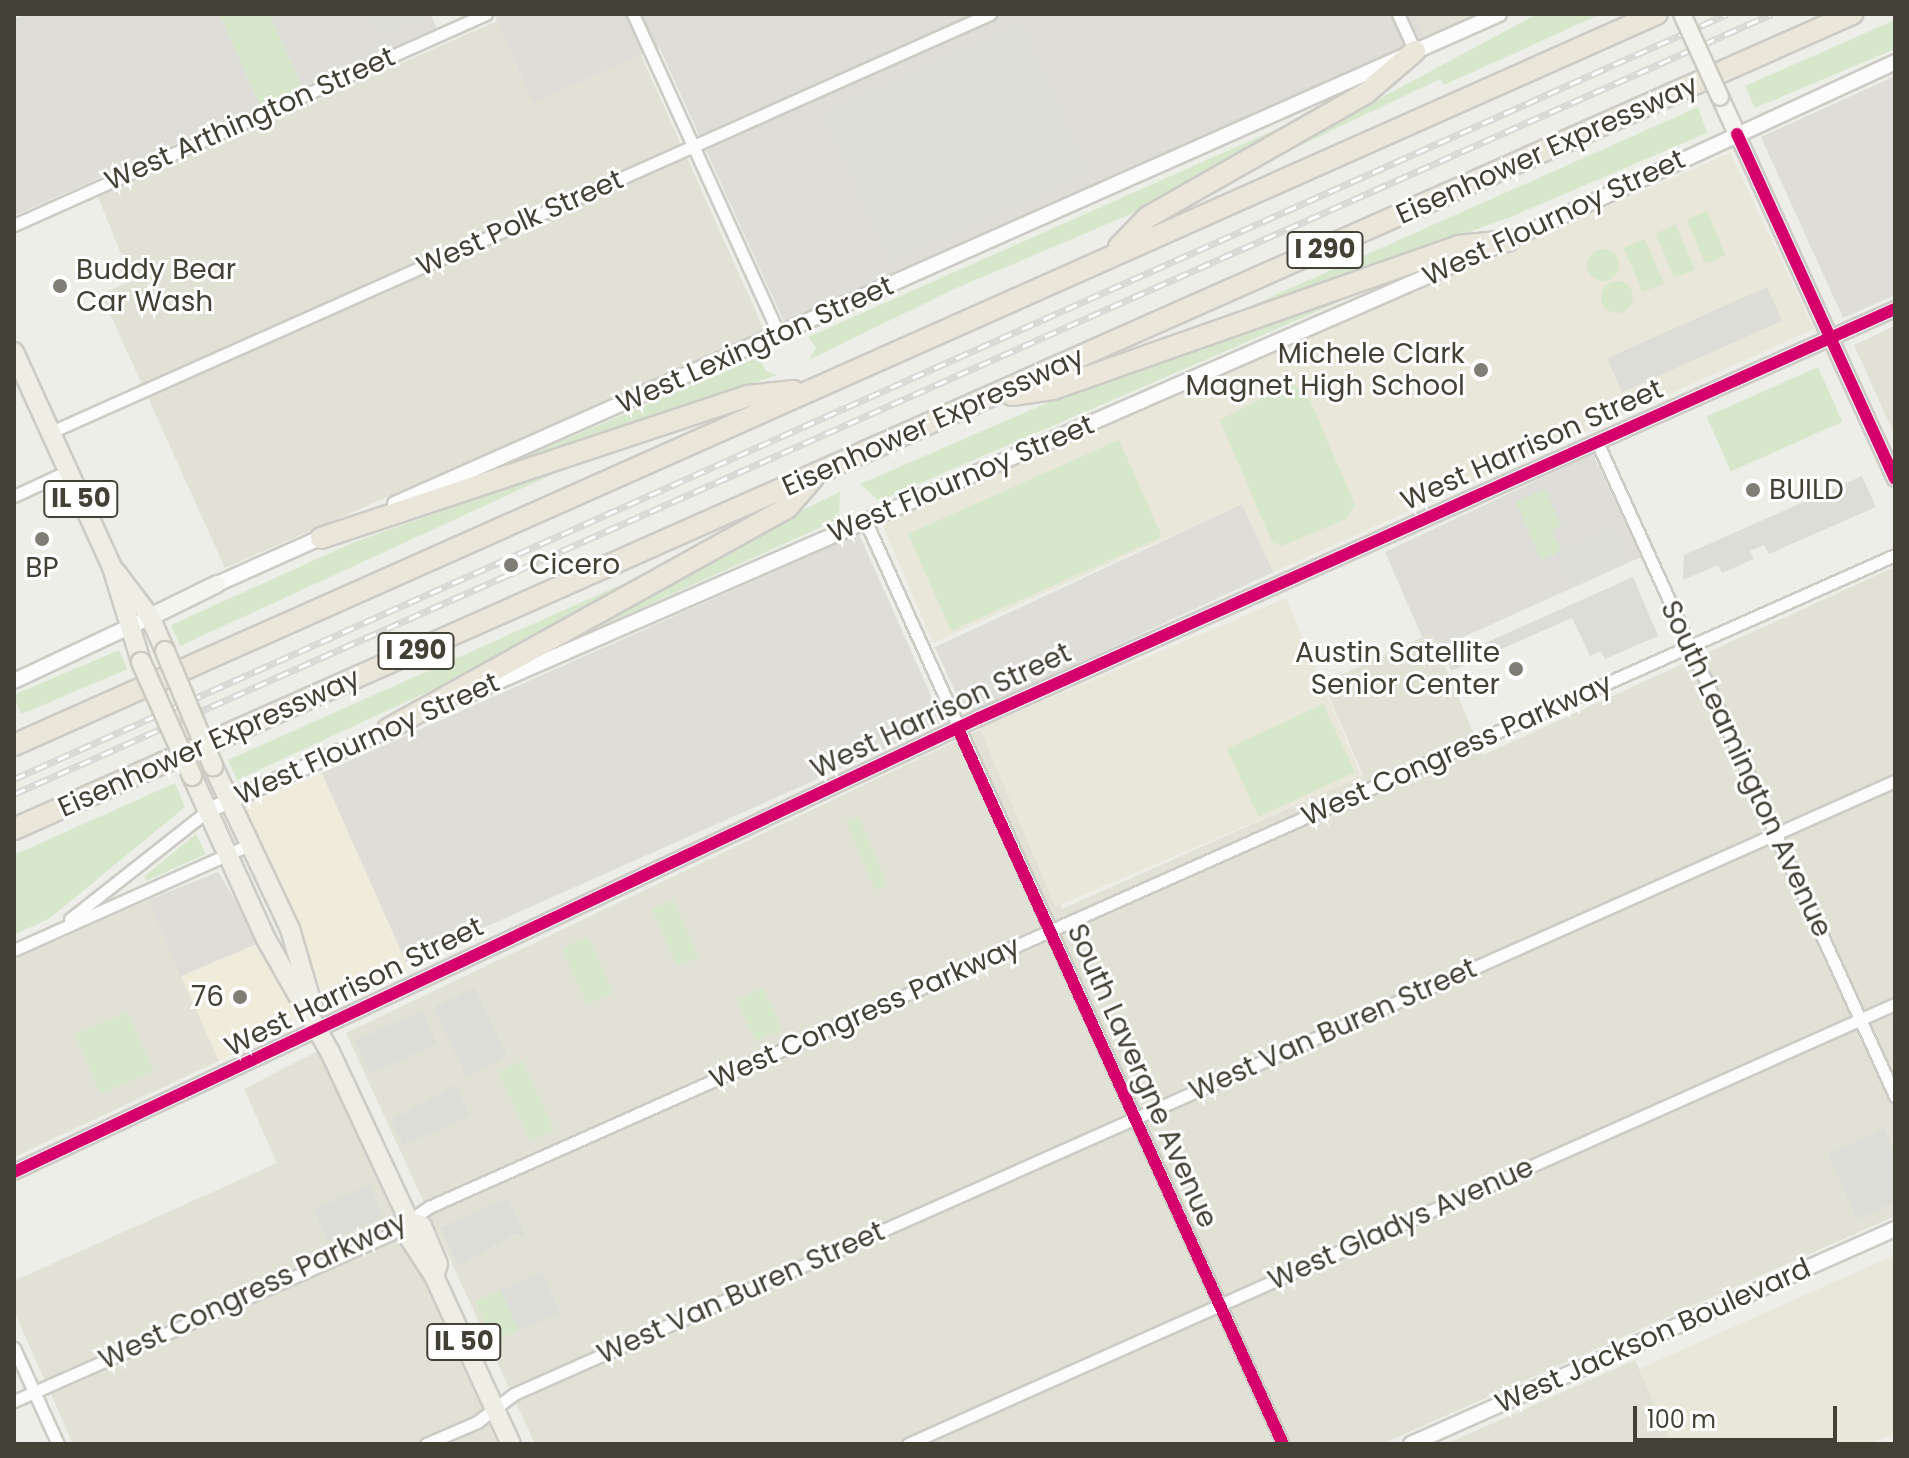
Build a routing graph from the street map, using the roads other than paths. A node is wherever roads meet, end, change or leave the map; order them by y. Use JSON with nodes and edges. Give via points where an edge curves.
{"nodes":[{"id":1,"x":486,"y":14,"type":"edge"},
{"id":2,"x":633,"y":14,"type":"edge"},
{"id":3,"x":990,"y":14,"type":"edge"},
{"id":4,"x":1398,"y":14,"type":"edge"},
{"id":5,"x":1499,"y":14,"type":"edge"},
{"id":6,"x":1657,"y":14,"type":"edge"},
{"id":7,"x":1682,"y":14,"type":"edge"},
{"id":8,"x":1852,"y":14,"type":"edge"},
{"id":9,"x":1415,"y":51,"type":"junction"},
{"id":10,"x":1895,"y":62,"type":"edge"},
{"id":11,"x":1737,"y":134,"type":"junction"},
{"id":12,"x":693,"y":146,"type":"junction"},
{"id":13,"x":14,"y":225,"type":"edge"},
{"id":14,"x":1508,"y":241,"type":"junction"},
{"id":15,"x":1110,"y":255,"type":"junction"},
{"id":16,"x":1895,"y":309,"type":"edge"},
{"id":17,"x":779,"y":334,"type":"junction"},
{"id":18,"x":1831,"y":337,"type":"junction"},
{"id":19,"x":14,"y":352,"type":"edge"},
{"id":20,"x":814,"y":389,"type":"junction"},
{"id":21,"x":988,"y":398,"type":"junction"},
{"id":22,"x":51,"y":432,"type":"junction"},
{"id":23,"x":1597,"y":442,"type":"junction"},
{"id":24,"x":68,"y":471,"type":"junction"},
{"id":25,"x":819,"y":472,"type":"junction"},
{"id":26,"x":1895,"y":479,"type":"edge"},
{"id":27,"x":14,"y":496,"type":"edge"},
{"id":28,"x":865,"y":520,"type":"junction"},
{"id":29,"x":321,"y":538,"type":"junction"},
{"id":30,"x":1895,"y":555,"type":"edge"},
{"id":31,"x":112,"y":567,"type":"junction"},
{"id":32,"x":217,"y":584,"type":"joint"},
{"id":33,"x":150,"y":617,"type":"junction"},
{"id":34,"x":126,"y":630,"type":"junction"},
{"id":35,"x":1690,"y":647,"type":"junction"},
{"id":36,"x":14,"y":681,"type":"edge"},
{"id":37,"x":388,"y":729,"type":"junction"},
{"id":38,"x":958,"y":729,"type":"junction"},
{"id":39,"x":14,"y":745,"type":"edge"},
{"id":40,"x":1895,"y":781,"type":"edge"},
{"id":41,"x":228,"y":801,"type":"junction"},
{"id":42,"x":207,"y":811,"type":"junction"},
{"id":43,"x":14,"y":829,"type":"edge"},
{"id":44,"x":1775,"y":834,"type":"junction"},
{"id":45,"x":249,"y":845,"type":"junction"},
{"id":46,"x":226,"y":855,"type":"junction"},
{"id":47,"x":1050,"y":931,"type":"junction"},
{"id":48,"x":50,"y":934,"type":"junction"},
{"id":49,"x":14,"y":950,"type":"edge"},
{"id":50,"x":1895,"y":1004,"type":"edge"},
{"id":51,"x":1860,"y":1019,"type":"junction"},
{"id":52,"x":319,"y":1029,"type":"junction"},
{"id":53,"x":1895,"y":1096,"type":"edge"},
{"id":54,"x":1135,"y":1118,"type":"junction"},
{"id":55,"x":14,"y":1172,"type":"edge"},
{"id":56,"x":409,"y":1221,"type":"junction"},
{"id":57,"x":1895,"y":1229,"type":"edge"},
{"id":58,"x":1220,"y":1305,"type":"junction"},
{"id":59,"x":14,"y":1348,"type":"edge"},
{"id":60,"x":34,"y":1392,"type":"junction"},
{"id":61,"x":14,"y":1401,"type":"edge"},
{"id":62,"x":495,"y":1408,"type":"junction"},
{"id":63,"x":58,"y":1444,"type":"edge"},
{"id":64,"x":426,"y":1444,"type":"edge"},
{"id":65,"x":511,"y":1444,"type":"edge"},
{"id":66,"x":908,"y":1444,"type":"edge"},
{"id":67,"x":1283,"y":1444,"type":"edge"},
{"id":68,"x":1411,"y":1444,"type":"edge"}],
"edges":[{"from":1,"to":13,"type":"street","name":"West Arthington Street"},
{"from":2,"to":12,"type":"street"},
{"from":3,"to":12,"type":"street","name":"West Polk Street"},
{"from":4,"to":9,"type":"street"},
{"from":5,"to":9,"type":"street","name":"West Lexington Street"},
{"from":6,"to":15,"type":"highway"},
{"from":7,"to":11,"type":"main road","bridge":true},
{"from":8,"to":21,"type":"highway","name":"Eisenhower Expressway","number":"I 290"},
{"from":9,"to":15,"type":"highway","via":[[1366,93],[1148,217]]},
{"from":9,"to":17,"type":"street","name":"West Lexington Street"},
{"from":10,"to":11,"type":"street","name":"West Flournoy Street"},
{"from":11,"to":14,"type":"street","name":"West Flournoy Street"},
{"from":11,"to":18,"type":"street"},
{"from":12,"to":17,"type":"street"},
{"from":12,"to":22,"type":"street","name":"West Polk Street"},
{"from":14,"to":21,"type":"highway","via":[[1458,246],[1053,389]]},
{"from":14,"to":28,"type":"street","name":"West Flournoy Street"},
{"from":15,"to":20,"type":"highway"},
{"from":16,"to":18,"type":"street","name":"West Harrison Street"},
{"from":17,"to":29,"type":"street","name":"West Lexington Street"},
{"from":18,"to":23,"type":"street","name":"West Harrison Street"},
{"from":18,"to":26,"type":"street"},
{"from":19,"to":22,"type":"main road","number":"IL 50"},
{"from":20,"to":29,"type":"highway","via":[[747,396]]},
{"from":20,"to":39,"type":"highway"},
{"from":21,"to":25,"type":"highway","name":"Eisenhower Expressway","number":"I 290"},
{"from":22,"to":24,"type":"main road","number":"IL 50"},
{"from":23,"to":35,"type":"street","name":"South Leamington Avenue"},
{"from":23,"to":38,"type":"street","name":"West Harrison Street"},
{"from":24,"to":27,"type":"street"},
{"from":24,"to":31,"type":"main road","number":"IL 50"},
{"from":25,"to":37,"type":"highway","via":[[787,508]]},
{"from":25,"to":43,"type":"highway","name":"Eisenhower Expressway","number":"I 290"},
{"from":28,"to":37,"type":"street","name":"West Flournoy Street"},
{"from":28,"to":38,"type":"street","name":"South Lavergne Avenue"},
{"from":29,"to":32,"type":"street","name":"West Lexington Street"},
{"from":30,"to":35,"type":"street","name":"West Congress Parkway"},
{"from":31,"to":33,"type":"main road","number":"IL 50"},
{"from":31,"to":34,"type":"main road","number":"IL 50"},
{"from":32,"to":33,"type":"main road","name":"West Lexington Street"},
{"from":33,"to":34,"type":"street","name":"West Lexington Street"},
{"from":33,"to":41,"type":"main road","number":"IL 50","bridge":true},
{"from":34,"to":36,"type":"street","name":"West Lexington Street"},
{"from":34,"to":42,"type":"main road","number":"IL 50","bridge":true},
{"from":35,"to":44,"type":"street","name":"South Leamington Avenue"},
{"from":35,"to":47,"type":"street","name":"West Congress Parkway"},
{"from":37,"to":41,"type":"street","name":"West Flournoy Street"},
{"from":38,"to":47,"type":"street","name":"South Lavergne Avenue"},
{"from":38,"to":52,"type":"street","name":"West Harrison Street"},
{"from":40,"to":44,"type":"street","name":"West Van Buren Street"},
{"from":41,"to":42,"type":"street","name":"West Flournoy Street"},
{"from":41,"to":45,"type":"main road","number":"IL 50"},
{"from":42,"to":46,"type":"main road","number":"IL 50"},
{"from":42,"to":48,"type":"street","name":"West Flournoy Street"},
{"from":44,"to":51,"type":"street","name":"South Leamington Avenue"},
{"from":44,"to":54,"type":"street","name":"West Van Buren Street"},
{"from":45,"to":46,"type":"street","name":"West Flournoy Street"},
{"from":45,"to":52,"type":"main road","number":"IL 50","via":[[290,929]]},
{"from":46,"to":48,"type":"street","name":"West Flournoy Street"},
{"from":46,"to":52,"type":"main road","number":"IL 50"},
{"from":47,"to":54,"type":"street","name":"South Lavergne Avenue"},
{"from":47,"to":56,"type":"street","name":"West Congress Parkway"},
{"from":48,"to":49,"type":"street","name":"West Flournoy Street"},
{"from":50,"to":51,"type":"street","name":"West Gladys Avenue"},
{"from":51,"to":53,"type":"street","name":"South Leamington Avenue"},
{"from":51,"to":58,"type":"street","name":"West Gladys Avenue"},
{"from":52,"to":55,"type":"street","name":"West Harrison Street"},
{"from":52,"to":56,"type":"main road","number":"IL 50"},
{"from":54,"to":58,"type":"street","name":"South Lavergne Avenue"},
{"from":54,"to":62,"type":"street","name":"West Van Buren Street"},
{"from":56,"to":60,"type":"street","name":"West Congress Parkway"},
{"from":56,"to":62,"type":"main road","number":"IL 50","via":[[406,1233],[434,1276]]},
{"from":57,"to":68,"type":"street","name":"West Jackson Boulevard"},
{"from":58,"to":66,"type":"street","name":"West Gladys Avenue"},
{"from":58,"to":67,"type":"street","name":"South Lavergne Avenue"},
{"from":59,"to":60,"type":"street"},
{"from":60,"to":61,"type":"street","name":"West Congress Parkway"},
{"from":60,"to":63,"type":"street"},
{"from":62,"to":64,"type":"street","name":"West Van Buren Street"},
{"from":62,"to":65,"type":"main road","number":"IL 50"}]}
